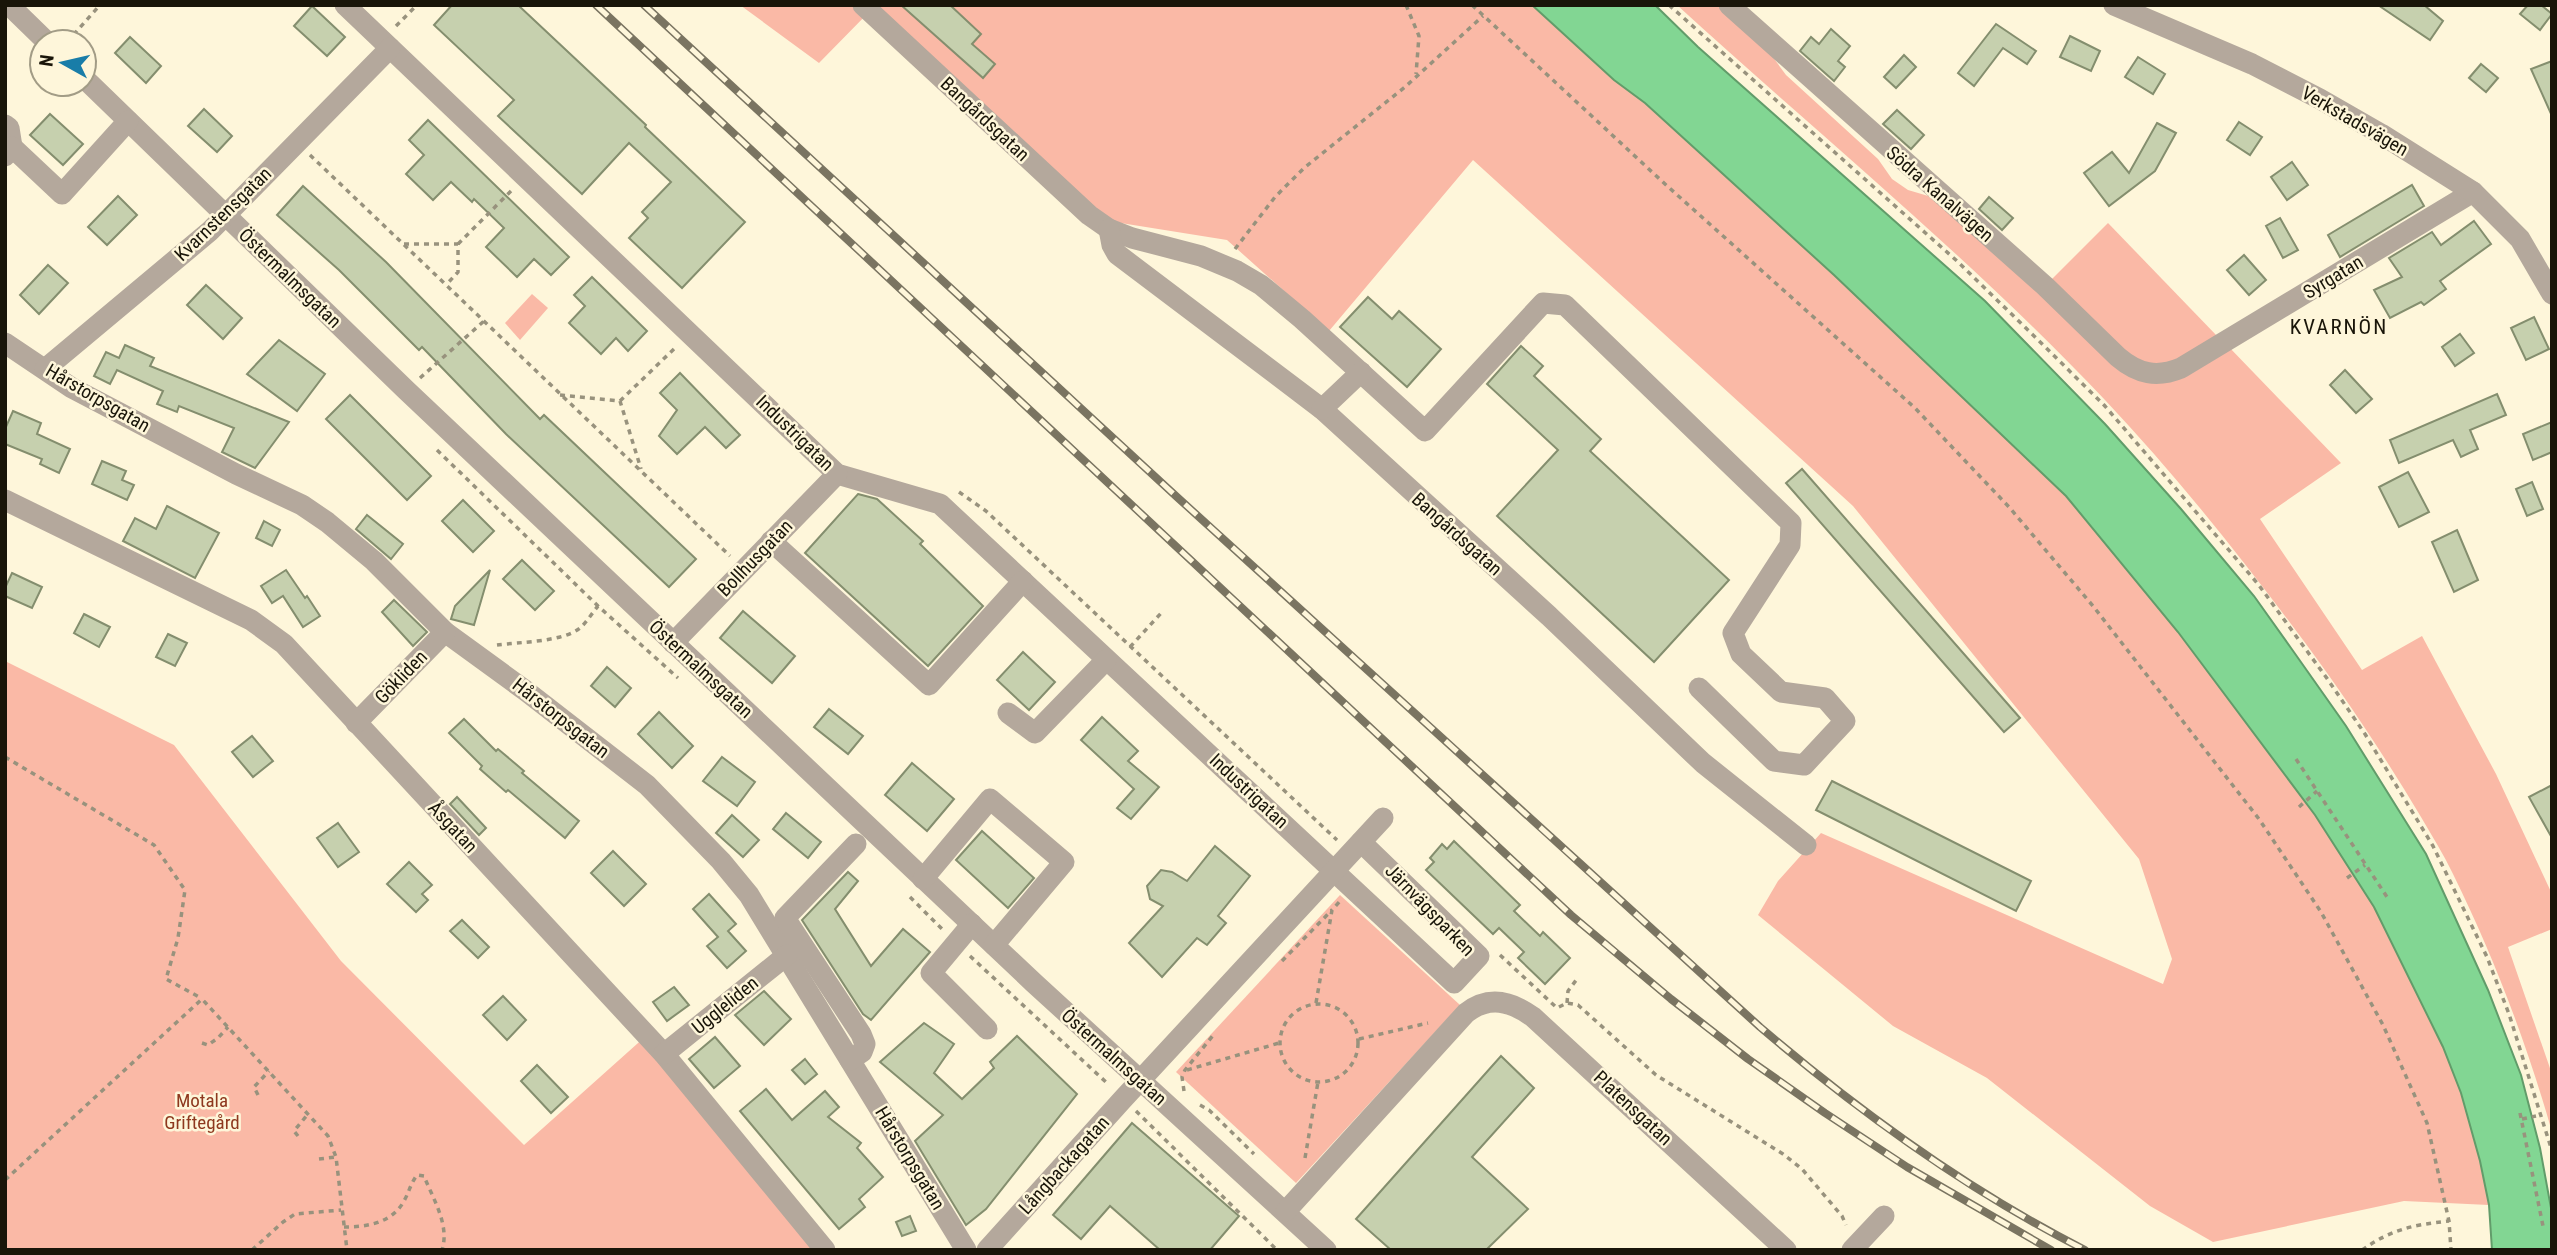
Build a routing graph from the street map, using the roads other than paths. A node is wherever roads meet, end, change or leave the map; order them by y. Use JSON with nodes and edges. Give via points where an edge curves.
{"nodes":[{"id":1,"x":9,"y":5,"type":"edge"},
{"id":2,"x":345,"y":5,"type":"edge"},
{"id":3,"x":863,"y":5,"type":"edge"},
{"id":4,"x":1729,"y":5,"type":"edge"},
{"id":5,"x":2114,"y":5,"type":"edge"},
{"id":6,"x":33,"y":28,"type":"edge"},
{"id":7,"x":386,"y":44,"type":"junction"},
{"id":8,"x":98,"y":92,"type":"edge"},
{"id":9,"x":128,"y":121,"type":"junction"},
{"id":10,"x":5,"y":125,"type":"edge"},
{"id":11,"x":9,"y":151,"type":"edge"},
{"id":12,"x":2473,"y":192,"type":"junction"},
{"id":13,"x":225,"y":216,"type":"junction"},
{"id":14,"x":1109,"y":229,"type":"junction"},
{"id":15,"x":2552,"y":294,"type":"edge"},
{"id":16,"x":5,"y":343,"type":"edge"},
{"id":17,"x":45,"y":369,"type":"junction"},
{"id":18,"x":1361,"y":372,"type":"junction"},
{"id":19,"x":2154,"y":375,"type":"joint"},
{"id":20,"x":1322,"y":409,"type":"junction"},
{"id":21,"x":837,"y":474,"type":"junction"},
{"id":22,"x":5,"y":500,"type":"edge"},
{"id":23,"x":771,"y":541,"type":"junction"},
{"id":24,"x":1023,"y":581,"type":"junction"},
{"id":25,"x":445,"y":632,"type":"junction"},
{"id":26,"x":673,"y":643,"type":"junction"},
{"id":27,"x":1106,"y":660,"type":"junction"},
{"id":28,"x":1699,"y":688,"type":"dead end"},
{"id":29,"x":1008,"y":713,"type":"dead end"},
{"id":30,"x":356,"y":723,"type":"junction"},
{"id":31,"x":1383,"y":818,"type":"dead end"},
{"id":32,"x":1361,"y":842,"type":"junction"},
{"id":33,"x":856,"y":844,"type":"dead end"},
{"id":34,"x":1806,"y":845,"type":"dead end"},
{"id":35,"x":1335,"y":870,"type":"junction"},
{"id":36,"x":923,"y":879,"type":"junction"},
{"id":37,"x":972,"y":924,"type":"junction"},
{"id":38,"x":995,"y":945,"type":"junction"},
{"id":39,"x":787,"y":955,"type":"junction"},
{"id":40,"x":987,"y":1028,"type":"dead end"},
{"id":41,"x":664,"y":1055,"type":"junction"},
{"id":42,"x":850,"y":1060,"type":"junction"},
{"id":43,"x":1140,"y":1080,"type":"junction"},
{"id":44,"x":1286,"y":1211,"type":"junction"},
{"id":45,"x":1884,"y":1216,"type":"dead end"},
{"id":46,"x":1854,"y":1248,"type":"edge"},
{"id":47,"x":825,"y":1250,"type":"edge"},
{"id":48,"x":966,"y":1250,"type":"edge"},
{"id":49,"x":987,"y":1250,"type":"edge"},
{"id":50,"x":1326,"y":1250,"type":"edge"},
{"id":51,"x":1786,"y":1250,"type":"edge"}],
"edges":[{"from":1,"to":6,"type":"street"},
{"from":2,"to":7,"type":"street","name":"Industrigatan"},
{"from":3,"to":14,"type":"street","name":"Bangårdsgatan","via":[[1072,201]]},
{"from":4,"to":19,"type":"street","name":"Södra Kanalvägen","via":[[2045,286],[2118,357]]},
{"from":5,"to":12,"type":"street","name":"Verkstadsvägen","via":[[2252,64],[2320,99]]},
{"from":7,"to":13,"type":"street","name":"Kvarnstensgatan"},
{"from":7,"to":21,"type":"street","name":"Industrigatan"},
{"from":8,"to":9,"type":"street","name":"Östermalmsgatan"},
{"from":9,"to":11,"type":"street","via":[[61,194]]},
{"from":9,"to":13,"type":"street","name":"Östermalmsgatan"},
{"from":10,"to":11,"type":"street"},
{"from":12,"to":15,"type":"street","name":"Verkstadsvägen","via":[[2520,239]]},
{"from":12,"to":19,"type":"street","name":"Syrgatan","via":[[2181,368]]},
{"from":13,"to":17,"type":"street","name":"Kvarnstensgatan"},
{"from":13,"to":26,"type":"street","name":"Östermalmsgatan"},
{"from":14,"to":18,"type":"street","name":"Bangårdsgatan","via":[[1201,256],[1261,285]]},
{"from":14,"to":20,"type":"street","name":"Bangårdsgatan","via":[[1112,246],[1131,267]]},
{"from":16,"to":17,"type":"street","name":"Hårstorpsgatan"},
{"from":17,"to":25,"type":"street","name":"Hårstorpsgatan","via":[[72,388],[302,505],[374,561]]},
{"from":18,"to":20,"type":"street"},
{"from":18,"to":28,"type":"street","name":"Bangårdsgatan","via":[[1425,431],[1543,303],[1565,304],[1791,523],[1790,545],[1733,633],[1741,654],[1782,692],[1825,698],[1845,721],[1804,765],[1773,761]]},
{"from":20,"to":34,"type":"street","name":"Bangårdsgatan","via":[[1703,763]]},
{"from":21,"to":23,"type":"street","name":"Bollhusgatan"},
{"from":21,"to":24,"type":"street","name":"Industrigatan","via":[[940,504]]},
{"from":22,"to":30,"type":"street","name":"Åsgatan","via":[[266,629]]},
{"from":23,"to":24,"type":"street","via":[[929,685]]},
{"from":23,"to":26,"type":"street","name":"Bollhusgatan"},
{"from":24,"to":27,"type":"street","name":"Industrigatan"},
{"from":25,"to":30,"type":"street","name":"Gökliden"},
{"from":25,"to":39,"type":"street","name":"Hårstorpsgatan","via":[[647,785],[721,861]]},
{"from":26,"to":36,"type":"street","name":"Östermalmsgatan"},
{"from":27,"to":29,"type":"street","via":[[1035,733]]},
{"from":27,"to":35,"type":"street","name":"Industrigatan"},
{"from":30,"to":41,"type":"street","name":"Åsgatan"},
{"from":31,"to":32,"type":"street"},
{"from":32,"to":35,"type":"street"},
{"from":32,"to":35,"type":"street","name":"Järnvägsparken","via":[[1479,956],[1454,983]]},
{"from":33,"to":42,"type":"street","via":[[785,918],[861,1034],[862,1052]]},
{"from":35,"to":43,"type":"street"},
{"from":36,"to":37,"type":"street","name":"Östermalmsgatan"},
{"from":36,"to":38,"type":"street","via":[[990,799],[1064,862]]},
{"from":37,"to":38,"type":"street","name":"Östermalmsgatan"},
{"from":37,"to":40,"type":"street","via":[[931,973]]},
{"from":38,"to":43,"type":"street","name":"Östermalmsgatan"},
{"from":39,"to":41,"type":"street","name":"Uggleliden"},
{"from":39,"to":42,"type":"street","name":"Hårstorpsgatan"},
{"from":41,"to":47,"type":"street","name":"Åsgatan"},
{"from":42,"to":48,"type":"street","name":"Hårstorpsgatan"},
{"from":43,"to":44,"type":"street","name":"Östermalmsgatan"},
{"from":43,"to":49,"type":"street","name":"Långbackagatan"},
{"from":44,"to":50,"type":"street","name":"Östermalmsgatan"},
{"from":44,"to":51,"type":"street","name":"Platensgatan","via":[[1466,1013],[1488,1001],[1510,1004],[1533,1017]]},
{"from":45,"to":46,"type":"street"}]}
